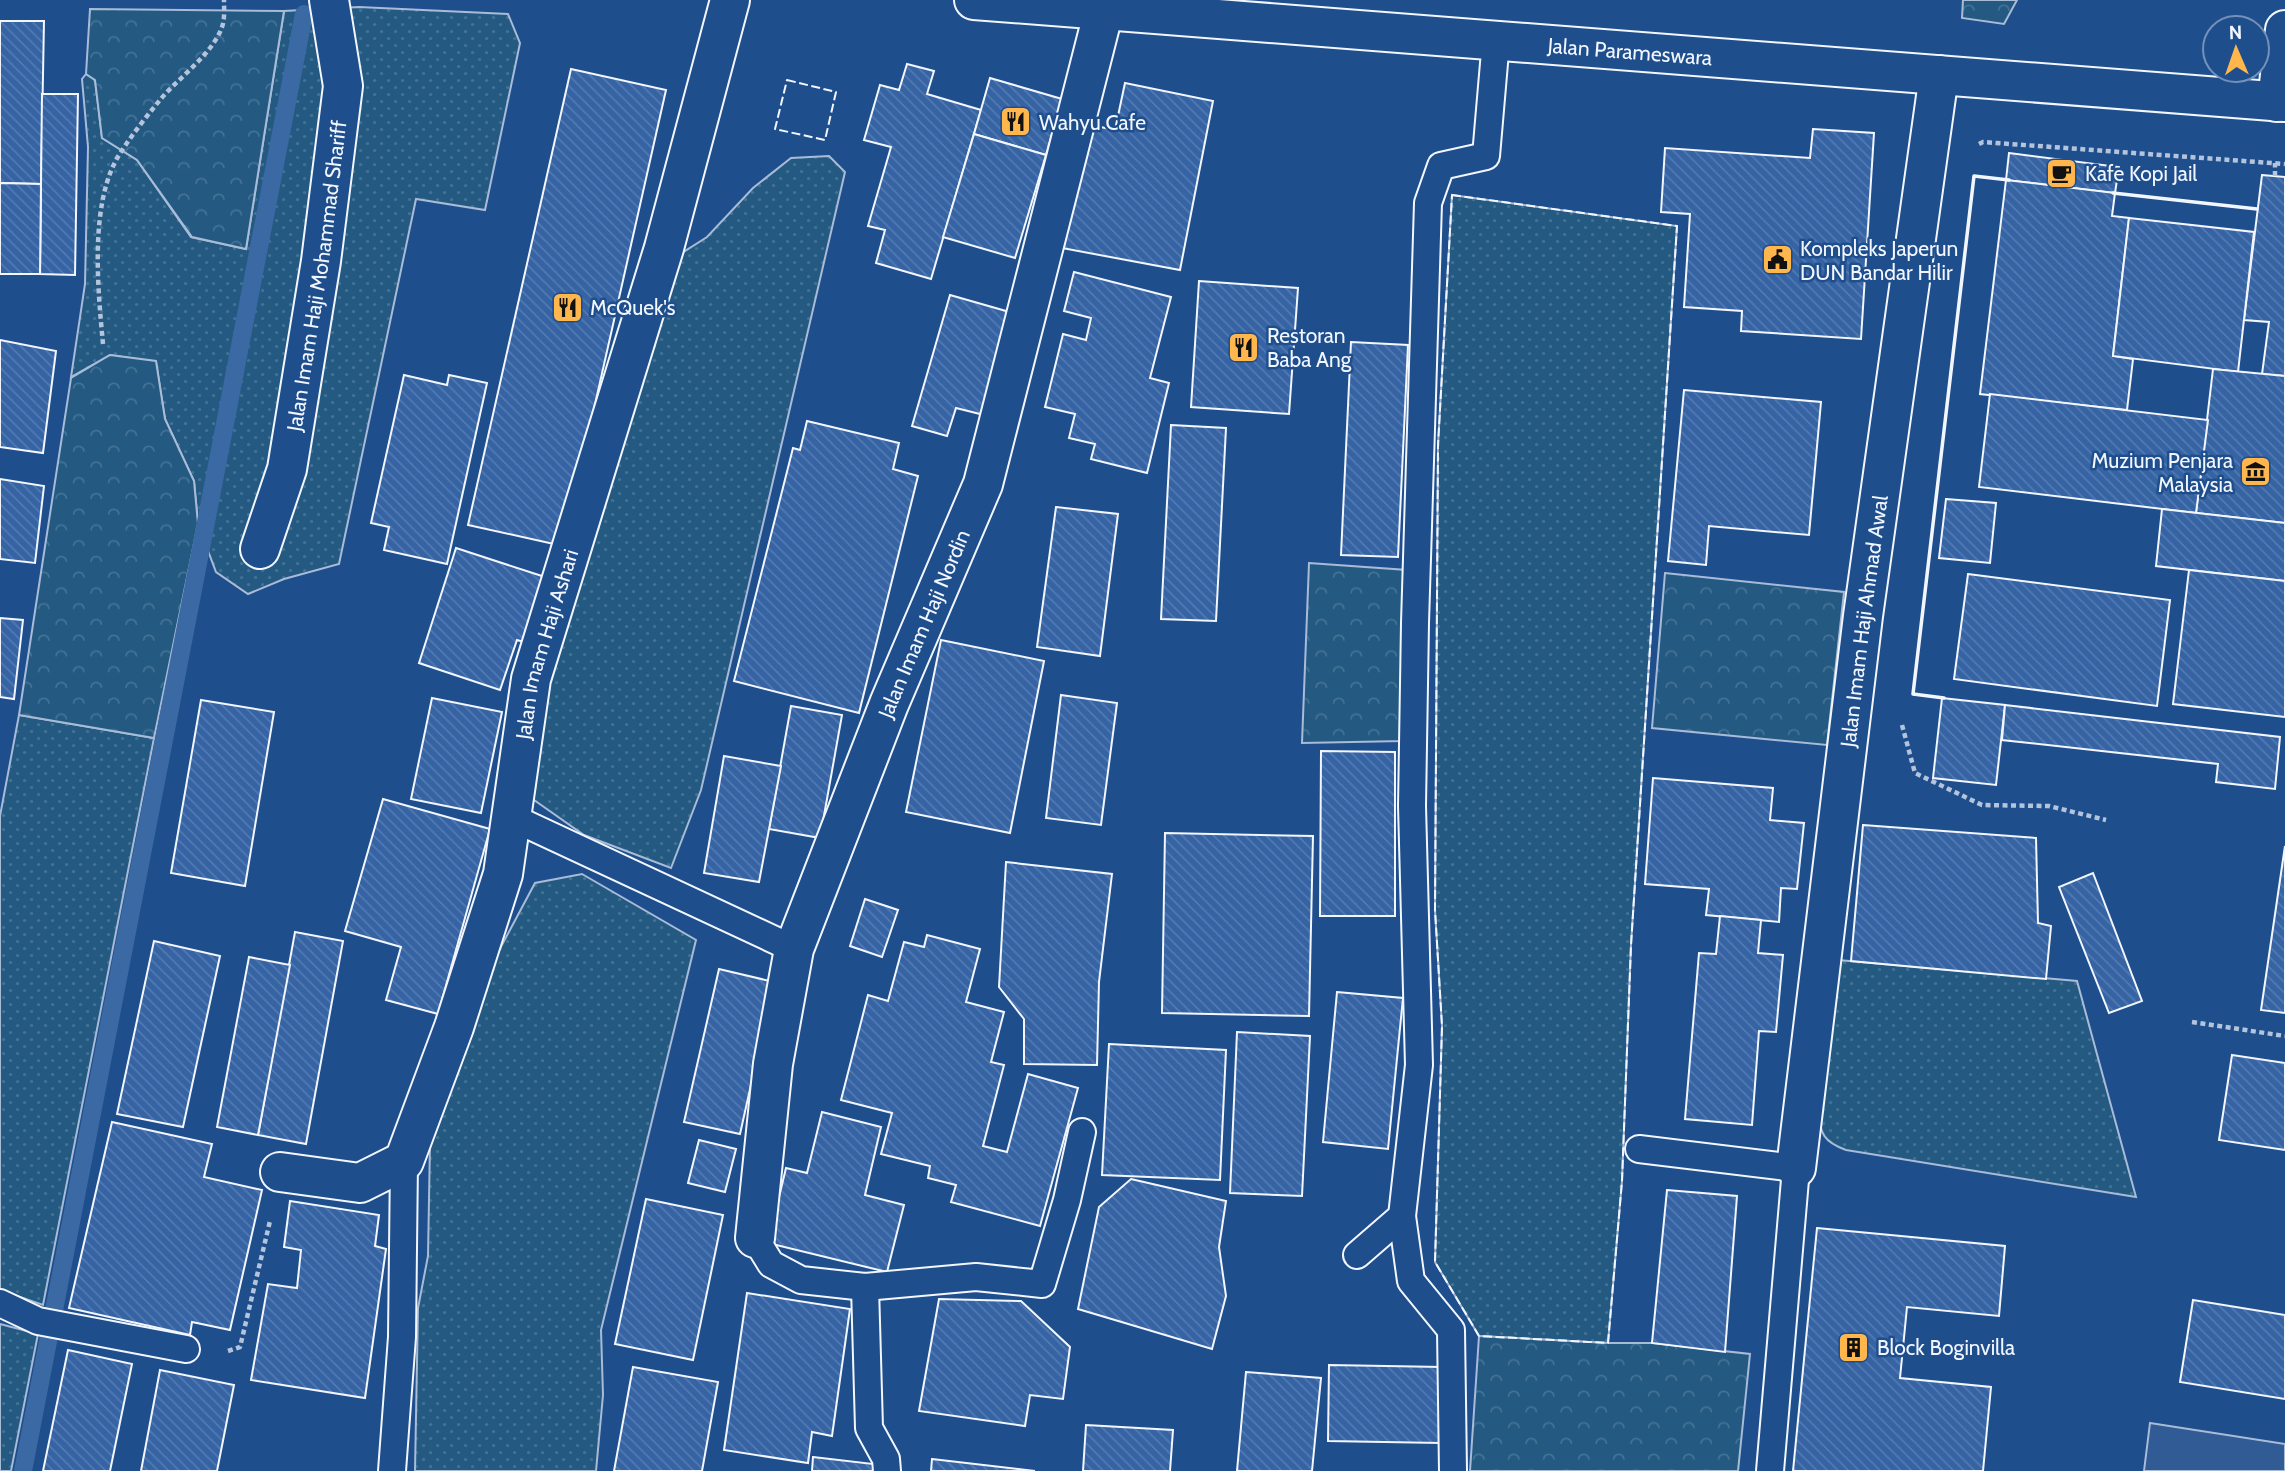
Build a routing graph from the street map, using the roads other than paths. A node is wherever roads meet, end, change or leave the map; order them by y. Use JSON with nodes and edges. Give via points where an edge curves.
{"nodes":[{"id":1,"x":329,"y":0,"type":"edge"},
{"id":2,"x":730,"y":0,"type":"edge"},
{"id":3,"x":974,"y":0,"type":"edge"},
{"id":4,"x":1105,"y":5,"type":"edge"},
{"id":5,"x":2285,"y":30,"type":"edge"},
{"id":6,"x":1496,"y":40,"type":"junction"},
{"id":7,"x":1939,"y":75,"type":"junction"},
{"id":8,"x":2281,"y":102,"type":"edge"},
{"id":9,"x":260,"y":549,"type":"dead end"},
{"id":10,"x":511,"y":817,"type":"junction"},
{"id":11,"x":794,"y":949,"type":"junction"},
{"id":12,"x":1082,"y":1132,"type":"dead end"},
{"id":13,"x":1639,"y":1149,"type":"dead end"},
{"id":14,"x":404,"y":1161,"type":"junction"},
{"id":15,"x":1796,"y":1168,"type":"junction"},
{"id":16,"x":280,"y":1172,"type":"road end"},
{"id":17,"x":1402,"y":1216,"type":"junction"},
{"id":18,"x":755,"y":1238,"type":"joint"},
{"id":19,"x":1357,"y":1255,"type":"dead end"},
{"id":20,"x":865,"y":1287,"type":"junction"},
{"id":21,"x":0,"y":1303,"type":"edge"},
{"id":22,"x":186,"y":1349,"type":"road end"},
{"id":23,"x":392,"y":1471,"type":"edge"},
{"id":24,"x":887,"y":1471,"type":"edge"},
{"id":25,"x":1453,"y":1471,"type":"edge"},
{"id":26,"x":1770,"y":1471,"type":"edge"}],
"edges":[{"from":1,"to":9,"type":"street","name":"Jalan Imam Haji Mohammad Shariff","via":[[343,86],[321,261],[287,469]]},
{"from":2,"to":10,"type":"street","name":"Jalan Imam Haji Ashari","via":[[664,248],[531,679]]},
{"from":3,"to":4,"type":"street","name":"Jalan Parameswara"},
{"from":4,"to":6,"type":"street","name":"Jalan Parameswara"},
{"from":4,"to":11,"type":"street","name":"Jalan Imam Haji Nordin","via":[[983,484],[888,704]]},
{"from":5,"to":8,"type":"street"},
{"from":6,"to":7,"type":"street","name":"Jalan Parameswara"},
{"from":6,"to":17,"type":"lane","via":[[1486,156],[1441,166],[1428,203],[1412,806],[1419,1065]]},
{"from":7,"to":8,"type":"street","name":"Jalan Parameswara"},
{"from":7,"to":15,"type":"street","name":"Jalan Imam Haji Ahmad Awal","via":[[1863,615]]},
{"from":10,"to":11,"type":"lane"},
{"from":10,"to":14,"type":"street","name":"Jalan Imam Haji Ashari","via":[[503,874],[454,1027]]},
{"from":11,"to":18,"type":"street","name":"Jalan Imam Haji Nordin","via":[[773,1063]]},
{"from":12,"to":20,"type":"lane","via":[[1042,1284],[976,1277]]},
{"from":13,"to":15,"type":"lane"},
{"from":14,"to":16,"type":"street","via":[[360,1184]]},
{"from":14,"to":23,"type":"lane","via":[[402,1336]]},
{"from":15,"to":26,"type":"lane"},
{"from":17,"to":19,"type":"lane"},
{"from":17,"to":25,"type":"lane","via":[[1411,1281],[1451,1330]]},
{"from":18,"to":20,"type":"lane","via":[[771,1264],[802,1280]]},
{"from":20,"to":24,"type":"lane","via":[[869,1428],[886,1459]]},
{"from":21,"to":22,"type":"lane","via":[[38,1321]]}]}
